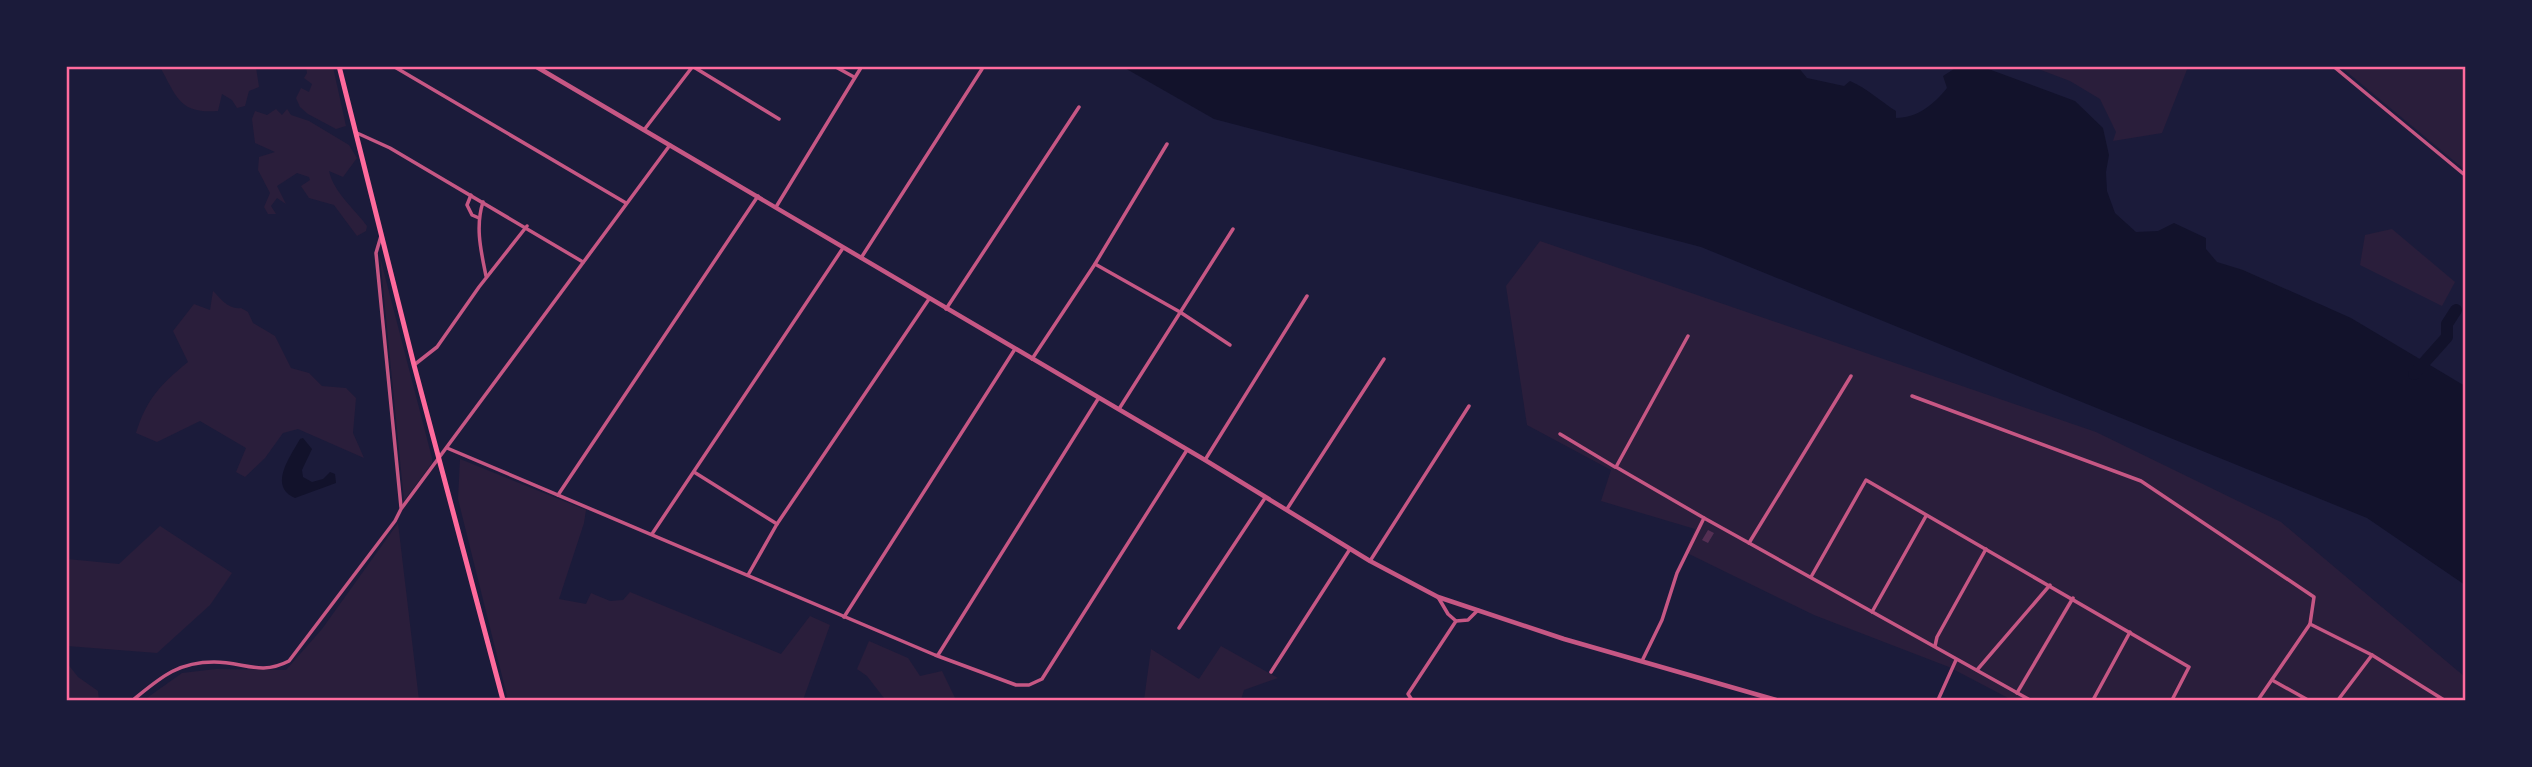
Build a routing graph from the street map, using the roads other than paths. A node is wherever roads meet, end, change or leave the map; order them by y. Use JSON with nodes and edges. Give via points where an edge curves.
{"nodes":[{"id":1,"x":339,"y":66,"type":"edge"},
{"id":2,"x":393,"y":66,"type":"edge"},
{"id":3,"x":535,"y":66,"type":"edge"},
{"id":4,"x":693,"y":66,"type":"edge"},
{"id":5,"x":834,"y":66,"type":"edge"},
{"id":6,"x":862,"y":66,"type":"edge"},
{"id":7,"x":2333,"y":66,"type":"edge"},
{"id":8,"x":982,"y":69,"type":"dead end"},
{"id":9,"x":855,"y":77,"type":"junction"},
{"id":10,"x":1079,"y":107,"type":"dead end"},
{"id":11,"x":779,"y":119,"type":"dead end"},
{"id":12,"x":644,"y":130,"type":"junction"},
{"id":13,"x":356,"y":133,"type":"junction"},
{"id":14,"x":1167,"y":144,"type":"dead end"},
{"id":15,"x":670,"y":145,"type":"junction"},
{"id":16,"x":2466,"y":176,"type":"edge"},
{"id":17,"x":471,"y":195,"type":"junction"},
{"id":18,"x":758,"y":196,"type":"junction"},
{"id":19,"x":483,"y":202,"type":"junction"},
{"id":20,"x":626,"y":203,"type":"junction"},
{"id":21,"x":776,"y":207,"type":"junction"},
{"id":22,"x":480,"y":218,"type":"junction"},
{"id":23,"x":527,"y":226,"type":"junction"},
{"id":24,"x":1233,"y":229,"type":"dead end"},
{"id":25,"x":382,"y":233,"type":"junction"},
{"id":26,"x":843,"y":248,"type":"junction"},
{"id":27,"x":861,"y":258,"type":"junction"},
{"id":28,"x":583,"y":262,"type":"junction"},
{"id":29,"x":1095,"y":264,"type":"junction"},
{"id":30,"x":486,"y":277,"type":"junction"},
{"id":31,"x":1307,"y":296,"type":"dead end"},
{"id":32,"x":929,"y":299,"type":"junction"},
{"id":33,"x":946,"y":309,"type":"junction"},
{"id":34,"x":1180,"y":312,"type":"junction"},
{"id":35,"x":1688,"y":336,"type":"dead end"},
{"id":36,"x":1230,"y":345,"type":"dead end"},
{"id":37,"x":1015,"y":349,"type":"junction"},
{"id":38,"x":1032,"y":359,"type":"junction"},
{"id":39,"x":1384,"y":359,"type":"dead end"},
{"id":40,"x":414,"y":365,"type":"junction"},
{"id":41,"x":1850,"y":376,"type":"dead end"},
{"id":42,"x":1912,"y":396,"type":"dead end"},
{"id":43,"x":1098,"y":399,"type":"junction"},
{"id":44,"x":1469,"y":406,"type":"dead end"},
{"id":45,"x":1118,"y":411,"type":"junction"},
{"id":46,"x":1560,"y":434,"type":"dead end"},
{"id":47,"x":447,"y":448,"type":"junction"},
{"id":48,"x":1187,"y":450,"type":"junction"},
{"id":49,"x":438,"y":458,"type":"junction"},
{"id":50,"x":1205,"y":460,"type":"junction"},
{"id":51,"x":1616,"y":467,"type":"junction"},
{"id":52,"x":694,"y":472,"type":"junction"},
{"id":53,"x":558,"y":495,"type":"junction"},
{"id":54,"x":1265,"y":498,"type":"junction"},
{"id":55,"x":401,"y":509,"type":"junction"},
{"id":56,"x":1286,"y":511,"type":"junction"},
{"id":57,"x":1926,"y":516,"type":"junction"},
{"id":58,"x":1704,"y":517,"type":"junction"},
{"id":59,"x":778,"y":524,"type":"junction"},
{"id":60,"x":652,"y":534,"type":"junction"},
{"id":61,"x":1749,"y":542,"type":"junction"},
{"id":62,"x":1350,"y":549,"type":"junction"},
{"id":63,"x":1986,"y":549,"type":"junction"},
{"id":64,"x":1370,"y":561,"type":"junction"},
{"id":65,"x":748,"y":575,"type":"junction"},
{"id":66,"x":1811,"y":577,"type":"junction"},
{"id":67,"x":2050,"y":585,"type":"junction"},
{"id":68,"x":1438,"y":597,"type":"junction"},
{"id":69,"x":2073,"y":598,"type":"junction"},
{"id":70,"x":1478,"y":610,"type":"junction"},
{"id":71,"x":1872,"y":612,"type":"junction"},
{"id":72,"x":844,"y":617,"type":"junction"},
{"id":73,"x":1456,"y":621,"type":"junction"},
{"id":74,"x":2310,"y":624,"type":"junction"},
{"id":75,"x":1179,"y":628,"type":"dead end"},
{"id":76,"x":2130,"y":632,"type":"junction"},
{"id":77,"x":1935,"y":646,"type":"junction"},
{"id":78,"x":939,"y":655,"type":"junction"},
{"id":79,"x":2372,"y":655,"type":"junction"},
{"id":80,"x":1956,"y":660,"type":"junction"},
{"id":81,"x":1642,"y":661,"type":"junction"},
{"id":82,"x":1977,"y":670,"type":"junction"},
{"id":83,"x":1271,"y":671,"type":"dead end"},
{"id":84,"x":2272,"y":680,"type":"junction"},
{"id":85,"x":2017,"y":693,"type":"junction"},
{"id":86,"x":2441,"y":700,"type":"edge"},
{"id":87,"x":133,"y":701,"type":"edge"},
{"id":88,"x":503,"y":701,"type":"edge"},
{"id":89,"x":1412,"y":701,"type":"edge"},
{"id":90,"x":1776,"y":701,"type":"edge"},
{"id":91,"x":1938,"y":701,"type":"edge"},
{"id":92,"x":2030,"y":701,"type":"edge"},
{"id":93,"x":2093,"y":701,"type":"edge"},
{"id":94,"x":2172,"y":701,"type":"edge"},
{"id":95,"x":2258,"y":701,"type":"edge"},
{"id":96,"x":2308,"y":701,"type":"edge"},
{"id":97,"x":2338,"y":701,"type":"edge"}],
"edges":[{"from":1,"to":13,"type":"main road"},
{"from":2,"to":20,"type":"street"},
{"from":3,"to":12,"type":"street"},
{"from":4,"to":11,"type":"street"},
{"from":4,"to":12,"type":"street"},
{"from":5,"to":9,"type":"street"},
{"from":6,"to":9,"type":"street"},
{"from":7,"to":16,"type":"street"},
{"from":8,"to":27,"type":"street"},
{"from":9,"to":21,"type":"street"},
{"from":10,"to":33,"type":"street"},
{"from":12,"to":15,"type":"street"},
{"from":13,"to":17,"type":"street"},
{"from":13,"to":25,"type":"main road"},
{"from":14,"to":29,"type":"street"},
{"from":15,"to":18,"type":"street"},
{"from":15,"to":20,"type":"street"},
{"from":17,"to":19,"type":"street"},
{"from":17,"to":22,"type":"street","via":[[467,205],[472,215]]},
{"from":18,"to":21,"type":"street"},
{"from":18,"to":53,"type":"street"},
{"from":19,"to":22,"type":"street"},
{"from":19,"to":23,"type":"street"},
{"from":20,"to":28,"type":"street"},
{"from":21,"to":26,"type":"street"},
{"from":22,"to":30,"type":"street"},
{"from":23,"to":28,"type":"street"},
{"from":23,"to":30,"type":"street"},
{"from":24,"to":34,"type":"street"},
{"from":25,"to":40,"type":"main road"},
{"from":25,"to":55,"type":"street","via":[[376,253]]},
{"from":26,"to":27,"type":"street"},
{"from":26,"to":52,"type":"street"},
{"from":27,"to":32,"type":"street"},
{"from":28,"to":47,"type":"street"},
{"from":29,"to":34,"type":"street"},
{"from":29,"to":38,"type":"street"},
{"from":30,"to":40,"type":"street","via":[[437,347]]},
{"from":31,"to":50,"type":"street"},
{"from":32,"to":33,"type":"street"},
{"from":32,"to":59,"type":"street"},
{"from":33,"to":37,"type":"street"},
{"from":34,"to":36,"type":"street"},
{"from":34,"to":45,"type":"street"},
{"from":35,"to":51,"type":"street"},
{"from":37,"to":38,"type":"street"},
{"from":37,"to":72,"type":"street"},
{"from":38,"to":43,"type":"street"},
{"from":39,"to":56,"type":"street"},
{"from":40,"to":49,"type":"main road"},
{"from":41,"to":61,"type":"street"},
{"from":42,"to":74,"type":"street","via":[[2141,481],[2314,597]]},
{"from":43,"to":45,"type":"street"},
{"from":43,"to":78,"type":"street"},
{"from":44,"to":64,"type":"street"},
{"from":45,"to":48,"type":"street"},
{"from":46,"to":51,"type":"street"},
{"from":47,"to":49,"type":"street"},
{"from":47,"to":53,"type":"street"},
{"from":48,"to":50,"type":"street"},
{"from":48,"to":78,"type":"street","via":[[1042,679],[1016,685]]},
{"from":49,"to":55,"type":"street"},
{"from":49,"to":88,"type":"main road"},
{"from":50,"to":54,"type":"street"},
{"from":51,"to":58,"type":"street"},
{"from":52,"to":59,"type":"street"},
{"from":52,"to":60,"type":"street"},
{"from":53,"to":60,"type":"street"},
{"from":54,"to":56,"type":"street"},
{"from":54,"to":75,"type":"street"},
{"from":55,"to":87,"type":"street","via":[[289,661],[263,670],[216,662],[194,664],[167,673]]},
{"from":56,"to":62,"type":"street"},
{"from":57,"to":63,"type":"street"},
{"from":57,"to":66,"type":"street","via":[[1866,480]]},
{"from":57,"to":71,"type":"street"},
{"from":58,"to":61,"type":"street"},
{"from":58,"to":81,"type":"street"},
{"from":59,"to":65,"type":"street"},
{"from":60,"to":65,"type":"street"},
{"from":61,"to":66,"type":"street"},
{"from":62,"to":64,"type":"street"},
{"from":62,"to":83,"type":"street"},
{"from":63,"to":67,"type":"street"},
{"from":63,"to":77,"type":"street"},
{"from":64,"to":68,"type":"street"},
{"from":65,"to":72,"type":"street"},
{"from":66,"to":71,"type":"street"},
{"from":67,"to":69,"type":"street"},
{"from":67,"to":82,"type":"street"},
{"from":68,"to":70,"type":"street"},
{"from":68,"to":73,"type":"street"},
{"from":69,"to":76,"type":"street"},
{"from":69,"to":85,"type":"street"},
{"from":70,"to":73,"type":"street","via":[[1468,620]]},
{"from":70,"to":81,"type":"street"},
{"from":71,"to":77,"type":"street"},
{"from":72,"to":78,"type":"street"},
{"from":73,"to":89,"type":"street","via":[[1409,694]]},
{"from":74,"to":79,"type":"street"},
{"from":74,"to":84,"type":"street"},
{"from":76,"to":93,"type":"street"},
{"from":76,"to":94,"type":"street","via":[[2189,667]]},
{"from":77,"to":80,"type":"street"},
{"from":79,"to":86,"type":"street"},
{"from":79,"to":97,"type":"street"},
{"from":80,"to":82,"type":"street"},
{"from":80,"to":91,"type":"street"},
{"from":81,"to":90,"type":"street"},
{"from":82,"to":85,"type":"street"},
{"from":84,"to":95,"type":"street"},
{"from":84,"to":96,"type":"street"},
{"from":85,"to":92,"type":"street"}]}
